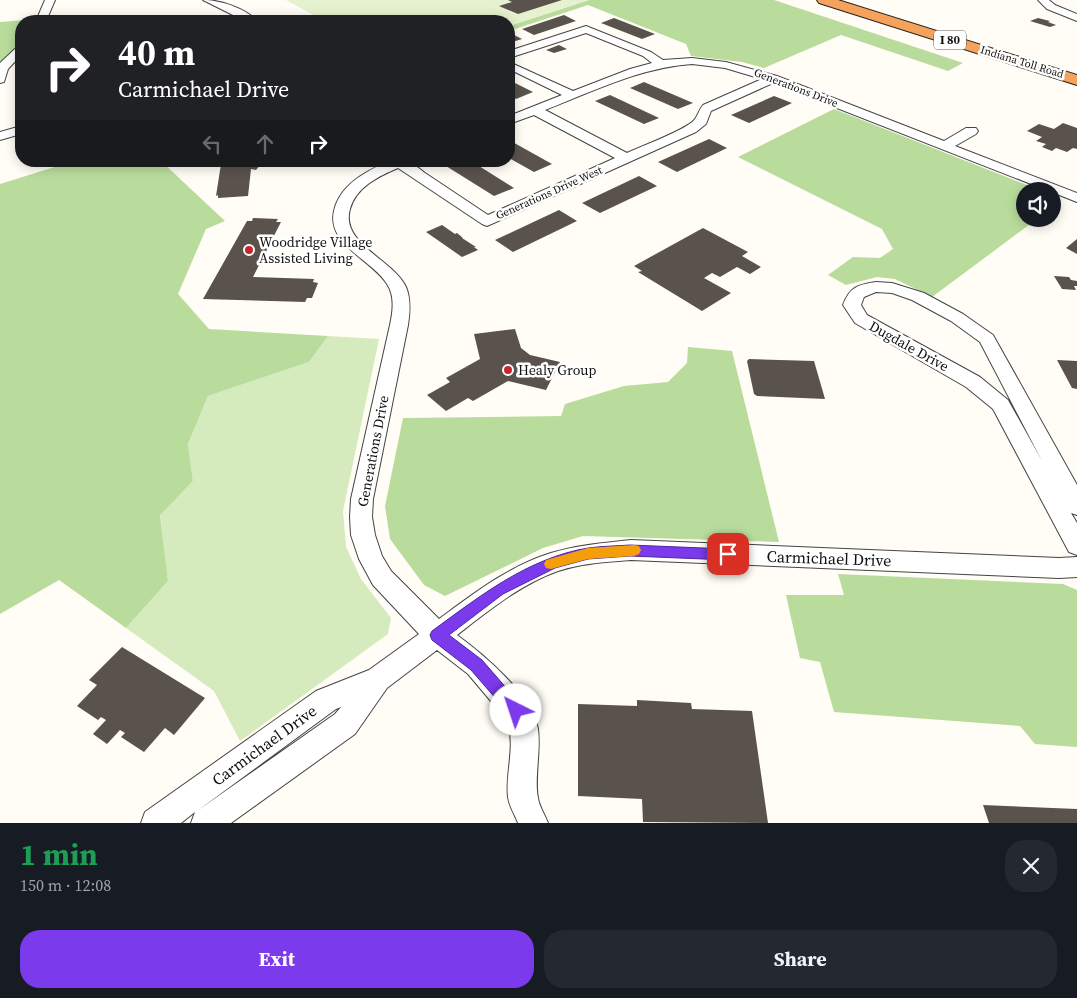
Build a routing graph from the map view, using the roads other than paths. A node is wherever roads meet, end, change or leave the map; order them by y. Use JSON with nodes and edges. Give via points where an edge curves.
{"nodes":[{"id":1,"x":50,"y":0,"type":"edge"},
{"id":2,"x":208,"y":0,"type":"edge"},
{"id":3,"x":824,"y":0,"type":"edge"},
{"id":4,"x":861,"y":0,"type":"edge"},
{"id":5,"x":1043,"y":0,"type":"edge"},
{"id":6,"x":44,"y":15,"type":"edge"},
{"id":7,"x":242,"y":15,"type":"edge"},
{"id":8,"x":1077,"y":18,"type":"edge"},
{"id":9,"x":515,"y":53,"type":"edge"},
{"id":10,"x":15,"y":55,"type":"edge"},
{"id":11,"x":662,"y":64,"type":"junction"},
{"id":12,"x":1077,"y":66,"type":"edge"},
{"id":13,"x":515,"y":67,"type":"edge"},
{"id":14,"x":772,"y":78,"type":"junction"},
{"id":15,"x":0,"y":79,"type":"edge"},
{"id":16,"x":1077,"y":80,"type":"edge"},
{"id":17,"x":572,"y":95,"type":"junction"},
{"id":18,"x":534,"y":110,"type":"junction"},
{"id":19,"x":515,"y":118,"type":"edge"},
{"id":20,"x":971,"y":131,"type":"dead end"},
{"id":21,"x":15,"y":132,"type":"edge"},
{"id":22,"x":0,"y":136,"type":"edge"},
{"id":23,"x":945,"y":146,"type":"junction"},
{"id":24,"x":626,"y":158,"type":"junction"},
{"id":25,"x":388,"y":167,"type":"edge"},
{"id":26,"x":407,"y":167,"type":"edge"},
{"id":27,"x":1077,"y":198,"type":"edge"},
{"id":28,"x":1077,"y":506,"type":"edge"},
{"id":29,"x":1077,"y":545,"type":"edge"},
{"id":30,"x":1077,"y":567,"type":"edge"},
{"id":31,"x":438,"y":635,"type":"junction"},
{"id":32,"x":378,"y":679,"type":"junction"},
{"id":33,"x":162,"y":821,"type":"edge"},
{"id":34,"x":206,"y":823,"type":"edge"},
{"id":35,"x":533,"y":823,"type":"edge"}],
"edges":[{"from":1,"to":6,"type":"street"},
{"from":2,"to":7,"type":"street"},
{"from":3,"to":16,"type":"highway","name":"Indiana Toll Road","number":"I 80"},
{"from":4,"to":12,"type":"highway","name":"Indiana Toll Road","number":"I 80"},
{"from":5,"to":8,"type":"street","via":[[1051,8]]},
{"from":9,"to":11,"type":"street","via":[[586,28],[648,54]]},
{"from":10,"to":15,"type":"street","via":[[2,68]]},
{"from":11,"to":14,"type":"street","name":"Generations Drive","via":[[709,63]]},
{"from":11,"to":17,"type":"street","name":"Generations Drive","via":[[634,71]]},
{"from":13,"to":17,"type":"street"},
{"from":14,"to":23,"type":"street","name":"Generations Drive"},
{"from":14,"to":24,"type":"street","name":"Generations Drive West","via":[[707,108],[691,129]]},
{"from":17,"to":18,"type":"street","name":"Generations Drive"},
{"from":18,"to":19,"type":"street","name":"Generations Drive"},
{"from":18,"to":24,"type":"street","name":"Generations Drive West"},
{"from":20,"to":23,"type":"street"},
{"from":21,"to":22,"type":"street"},
{"from":23,"to":27,"type":"street","name":"Generations Drive"},
{"from":24,"to":26,"type":"street","name":"Generations Drive West","via":[[487,221]]},
{"from":25,"to":31,"type":"street","name":"Generations Drive","via":[[349,194],[343,204],[340,222],[352,244],[396,282],[400,298],[397,330],[361,517],[371,559],[382,578]]},
{"from":28,"to":29,"type":"street","name":"Dugdale Drive","via":[[987,339],[965,322],[906,291],[872,287],[856,294],[852,305],[861,319],[973,382],[1001,405]]},
{"from":30,"to":31,"type":"street","name":"Carmichael Drive","via":[[630,550],[588,554],[552,563],[498,590]]},
{"from":31,"to":32,"type":"street","name":"Carmichael Drive"},
{"from":31,"to":35,"type":"street","name":"Generations Drive","via":[[477,665],[516,710],[524,727],[523,798]]},
{"from":32,"to":33,"type":"street","name":"Carmichael Drive","via":[[326,700]]},
{"from":32,"to":34,"type":"street","name":"Carmichael Drive","via":[[345,724]]}]}
